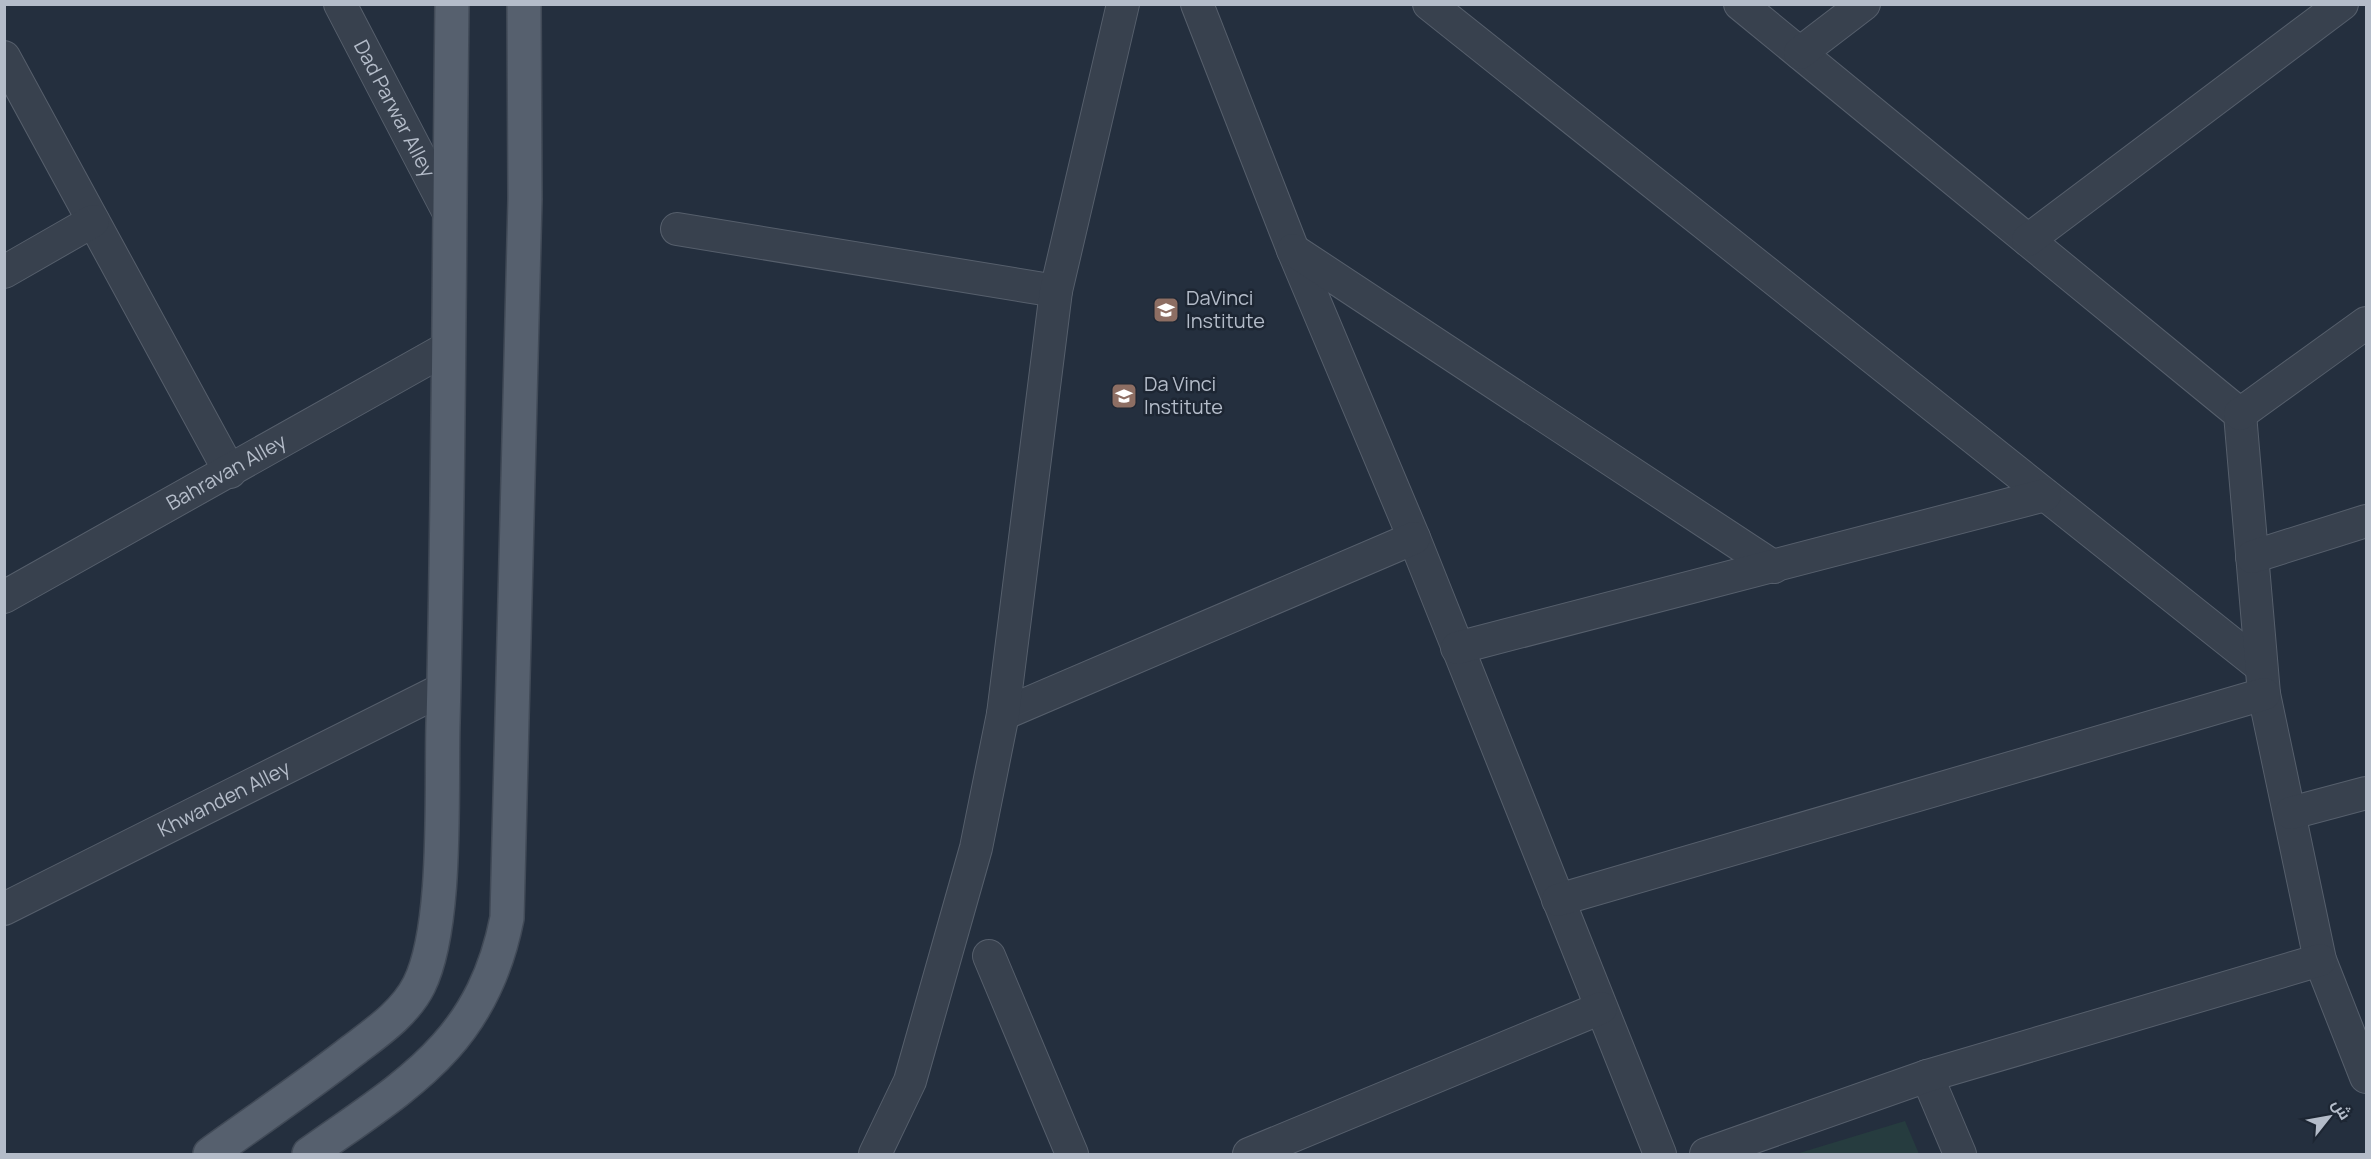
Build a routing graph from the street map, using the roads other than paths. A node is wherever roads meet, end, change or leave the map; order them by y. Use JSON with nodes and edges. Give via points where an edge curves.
{"nodes":[{"id":1,"x":340,"y":4,"type":"edge"},
{"id":2,"x":452,"y":4,"type":"edge"},
{"id":3,"x":524,"y":4,"type":"edge"},
{"id":4,"x":1124,"y":4,"type":"edge"},
{"id":5,"x":1197,"y":4,"type":"edge"},
{"id":6,"x":1429,"y":4,"type":"edge"},
{"id":7,"x":1740,"y":4,"type":"edge"},
{"id":8,"x":1864,"y":4,"type":"edge"},
{"id":9,"x":2342,"y":4,"type":"edge"},
{"id":10,"x":1800,"y":53,"type":"junction"},
{"id":11,"x":4,"y":57,"type":"edge"},
{"id":12,"x":450,"y":215,"type":"junction"},
{"id":13,"x":93,"y":221,"type":"junction"},
{"id":14,"x":677,"y":229,"type":"dead end"},
{"id":15,"x":2028,"y":240,"type":"junction"},
{"id":16,"x":1293,"y":250,"type":"junction"},
{"id":17,"x":4,"y":272,"type":"edge"},
{"id":18,"x":1056,"y":291,"type":"junction"},
{"id":19,"x":2367,"y":323,"type":"edge"},
{"id":20,"x":449,"y":347,"type":"junction"},
{"id":21,"x":2240,"y":414,"type":"junction"},
{"id":22,"x":230,"y":472,"type":"junction"},
{"id":23,"x":2045,"y":495,"type":"junction"},
{"id":24,"x":2367,"y":521,"type":"edge"},
{"id":25,"x":1414,"y":538,"type":"junction"},
{"id":26,"x":2252,"y":557,"type":"junction"},
{"id":27,"x":1774,"y":567,"type":"junction"},
{"id":28,"x":4,"y":597,"type":"edge"},
{"id":29,"x":1457,"y":648,"type":"junction"},
{"id":30,"x":2262,"y":680,"type":"junction"},
{"id":31,"x":443,"y":689,"type":"junction"},
{"id":32,"x":1003,"y":714,"type":"junction"},
{"id":33,"x":2367,"y":793,"type":"edge"},
{"id":34,"x":2291,"y":813,"type":"junction"},
{"id":35,"x":1558,"y":900,"type":"junction"},
{"id":36,"x":4,"y":909,"type":"edge"},
{"id":37,"x":989,"y":956,"type":"dead end"},
{"id":38,"x":2320,"y":960,"type":"junction"},
{"id":39,"x":1601,"y":1008,"type":"junction"},
{"id":40,"x":1927,"y":1076,"type":"junction"},
{"id":41,"x":2367,"y":1077,"type":"edge"},
{"id":42,"x":210,"y":1155,"type":"edge"},
{"id":43,"x":309,"y":1155,"type":"edge"},
{"id":44,"x":875,"y":1155,"type":"edge"},
{"id":45,"x":1072,"y":1155,"type":"edge"},
{"id":46,"x":1249,"y":1155,"type":"edge"},
{"id":47,"x":1660,"y":1155,"type":"edge"},
{"id":48,"x":1706,"y":1155,"type":"edge"},
{"id":49,"x":1960,"y":1155,"type":"edge"}],
"edges":[{"from":1,"to":12,"type":"street","name":"Dad Parwar Alley"},
{"from":2,"to":12,"type":"main road"},
{"from":3,"to":43,"type":"main road","via":[[525,211],[507,918],[482,997],[451,1043],[398,1091]]},
{"from":4,"to":18,"type":"street"},
{"from":5,"to":16,"type":"street"},
{"from":6,"to":23,"type":"street"},
{"from":7,"to":10,"type":"street"},
{"from":8,"to":10,"type":"street"},
{"from":9,"to":15,"type":"street"},
{"from":10,"to":15,"type":"street"},
{"from":11,"to":13,"type":"street"},
{"from":12,"to":20,"type":"main road"},
{"from":13,"to":17,"type":"street"},
{"from":13,"to":22,"type":"street"},
{"from":14,"to":18,"type":"street"},
{"from":15,"to":21,"type":"street"},
{"from":16,"to":25,"type":"street"},
{"from":16,"to":27,"type":"street"},
{"from":18,"to":32,"type":"street"},
{"from":19,"to":21,"type":"street"},
{"from":20,"to":22,"type":"street","name":"Bahravan Alley"},
{"from":20,"to":31,"type":"main road"},
{"from":21,"to":26,"type":"street"},
{"from":22,"to":28,"type":"street","name":"Bahravan Alley"},
{"from":23,"to":27,"type":"street"},
{"from":23,"to":30,"type":"street"},
{"from":24,"to":26,"type":"street"},
{"from":25,"to":29,"type":"street"},
{"from":25,"to":32,"type":"street"},
{"from":26,"to":30,"type":"street"},
{"from":27,"to":29,"type":"street"},
{"from":29,"to":35,"type":"street"},
{"from":30,"to":34,"type":"street"},
{"from":30,"to":35,"type":"street"},
{"from":31,"to":36,"type":"street","name":"Khwanden Alley"},
{"from":31,"to":42,"type":"main road","via":[[434,930],[419,985],[389,1022]]},
{"from":32,"to":44,"type":"street","via":[[976,849],[927,1028],[910,1081]]},
{"from":33,"to":34,"type":"street"},
{"from":34,"to":38,"type":"street"},
{"from":35,"to":39,"type":"street"},
{"from":37,"to":45,"type":"street"},
{"from":38,"to":40,"type":"street"},
{"from":38,"to":41,"type":"street"},
{"from":39,"to":46,"type":"street"},
{"from":39,"to":47,"type":"street"},
{"from":40,"to":48,"type":"street"},
{"from":40,"to":49,"type":"street"}]}
